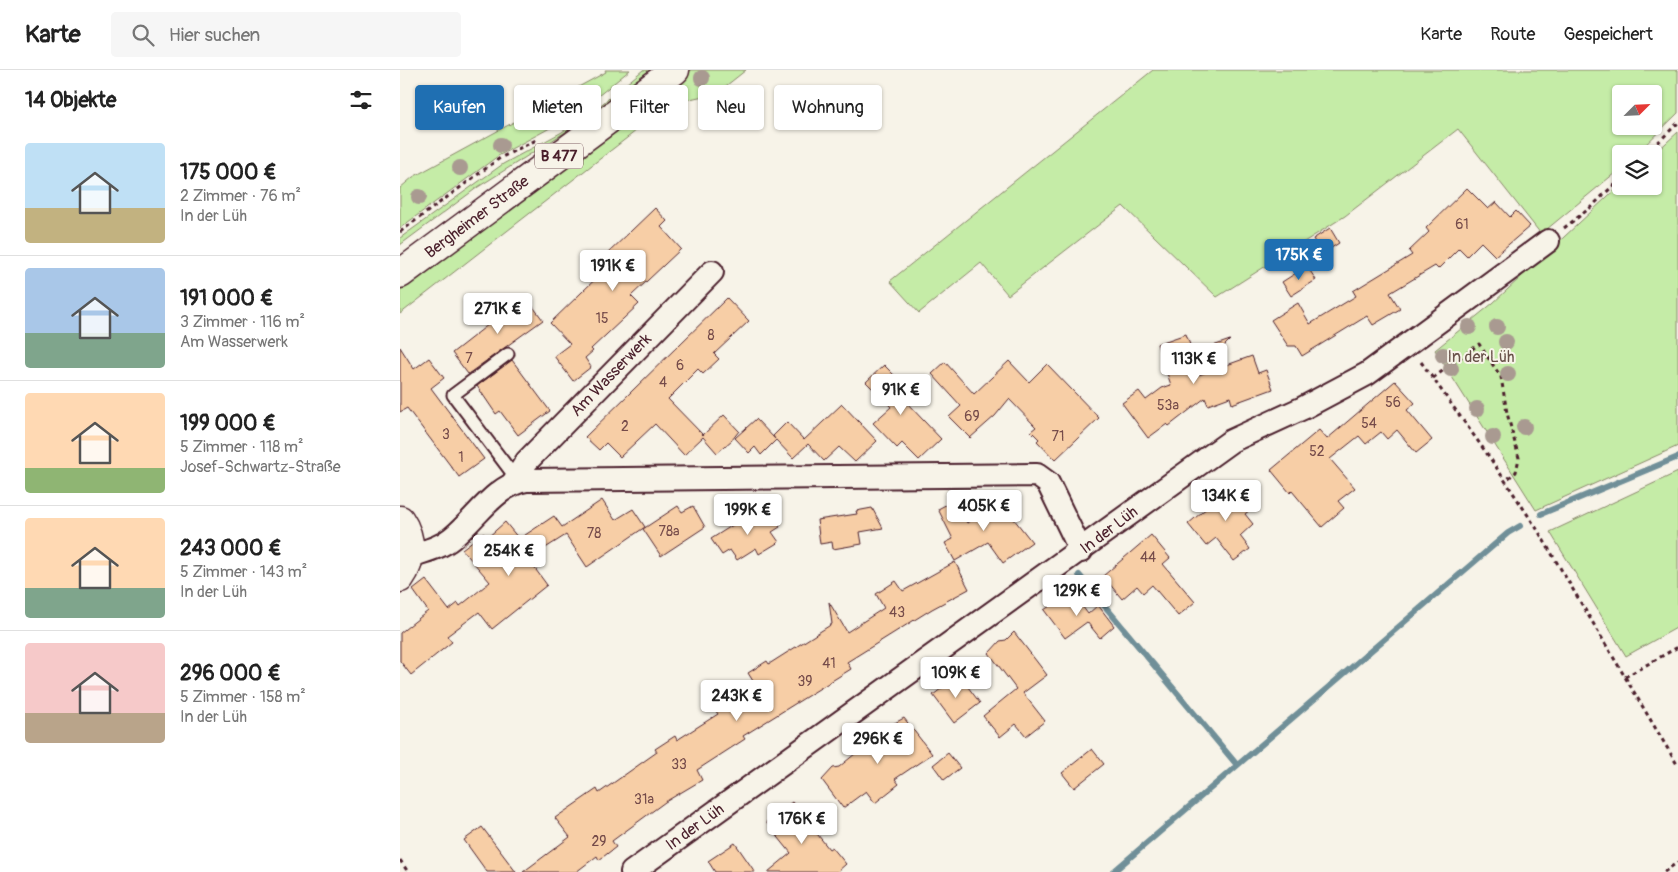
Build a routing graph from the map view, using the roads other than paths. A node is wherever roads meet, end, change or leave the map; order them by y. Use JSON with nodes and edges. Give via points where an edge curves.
{"nodes":[{"id":1,"x":675,"y":70,"type":"edge"},
{"id":2,"x":1548,"y":241,"type":"road end"},
{"id":3,"x":712,"y":272,"type":"dead end"},
{"id":4,"x":400,"y":274,"type":"edge"},
{"id":5,"x":508,"y":354,"type":"dead end"},
{"id":6,"x":514,"y":480,"type":"junction"},
{"id":7,"x":400,"y":520,"type":"edge"},
{"id":8,"x":1081,"y":551,"type":"junction"},
{"id":9,"x":405,"y":567,"type":"edge"},
{"id":10,"x":632,"y":872,"type":"edge"}],
"edges":[{"from":1,"to":4,"type":"main road","name":"Bergheimer Straße","number":"B 477"},
{"from":2,"to":8,"type":"street","name":"In der Lüh","via":[[1409,345],[1347,385],[1231,441]]},
{"from":3,"to":6,"type":"street","name":"Am Wasserwerk","via":[[527,461]]},
{"from":5,"to":6,"type":"lane","via":[[453,395]]},
{"from":6,"to":8,"type":"street","via":[[1037,475],[1048,483]]},
{"from":6,"to":9,"type":"street","name":"Am Wasserwerk","via":[[451,539]]},
{"from":7,"to":9,"type":"main road","via":[[409,543]]},
{"from":8,"to":10,"type":"street","name":"In der Lüh"}]}
